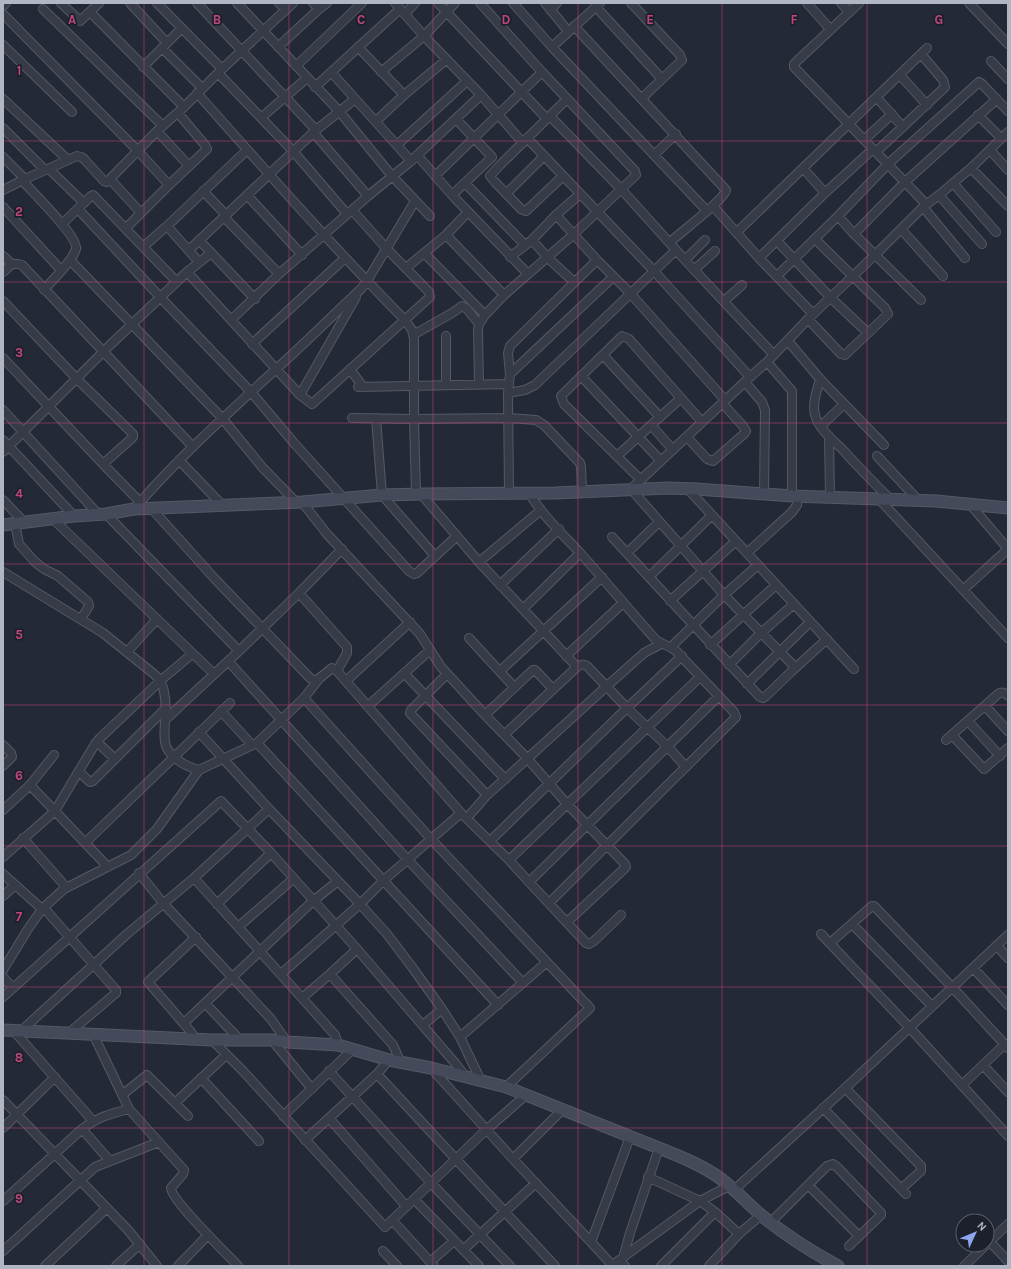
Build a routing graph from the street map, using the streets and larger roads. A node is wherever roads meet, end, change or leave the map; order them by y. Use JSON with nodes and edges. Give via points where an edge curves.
{"nodes":[{"id":1,"x":6,"y":3,"type":"edge"},
{"id":2,"x":61,"y":3,"type":"edge"},
{"id":3,"x":130,"y":3,"type":"edge"},
{"id":4,"x":157,"y":3,"type":"edge"},
{"id":5,"x":197,"y":3,"type":"edge"},
{"id":6,"x":237,"y":3,"type":"edge"},
{"id":7,"x":279,"y":3,"type":"edge"},
{"id":8,"x":294,"y":3,"type":"edge"},
{"id":9,"x":313,"y":3,"type":"edge"},
{"id":10,"x":327,"y":3,"type":"edge"},
{"id":11,"x":415,"y":3,"type":"edge"},
{"id":12,"x":438,"y":3,"type":"edge"},
{"id":13,"x":455,"y":3,"type":"edge"},
{"id":14,"x":480,"y":3,"type":"edge"},
{"id":15,"x":513,"y":3,"type":"edge"},
{"id":16,"x":557,"y":3,"type":"edge"},
{"id":17,"x":631,"y":3,"type":"edge"},
{"id":18,"x":807,"y":3,"type":"edge"},
{"id":19,"x":841,"y":3,"type":"edge"},
{"id":20,"x":859,"y":3,"type":"edge"},
{"id":21,"x":968,"y":3,"type":"edge"},
{"id":22,"x":96,"y":4,"type":"edge"},
{"id":23,"x":358,"y":4,"type":"edge"},
{"id":24,"x":598,"y":5,"type":"edge"},
{"id":25,"x":3,"y":6,"type":"edge"},
{"id":26,"x":547,"y":6,"type":"edge"},
{"id":27,"x":400,"y":8,"type":"edge"},
{"id":28,"x":43,"y":9,"type":"dead end"},
{"id":29,"x":286,"y":10,"type":"junction"},
{"id":30,"x":319,"y":10,"type":"junction"},
{"id":31,"x":90,"y":12,"type":"junction"},
{"id":32,"x":447,"y":12,"type":"junction"},
{"id":33,"x":849,"y":12,"type":"junction"},
{"id":34,"x":3,"y":14,"type":"edge"},
{"id":35,"x":571,"y":28,"type":"junction"},
{"id":36,"x":181,"y":29,"type":"junction"},
{"id":37,"x":830,"y":29,"type":"junction"},
{"id":38,"x":264,"y":31,"type":"junction"},
{"id":39,"x":424,"y":36,"type":"junction"},
{"id":40,"x":3,"y":44,"type":"edge"},
{"id":41,"x":1008,"y":44,"type":"edge"},
{"id":42,"x":165,"y":46,"type":"junction"},
{"id":43,"x":552,"y":46,"type":"junction"},
{"id":44,"x":278,"y":47,"type":"junction"},
{"id":45,"x":358,"y":47,"type":"junction"},
{"id":46,"x":927,"y":48,"type":"dead end"},
{"id":47,"x":242,"y":50,"type":"junction"},
{"id":48,"x":921,"y":54,"type":"junction"},
{"id":49,"x":446,"y":60,"type":"junction"},
{"id":50,"x":991,"y":61,"type":"dead end"},
{"id":51,"x":296,"y":66,"type":"junction"},
{"id":52,"x":143,"y":67,"type":"junction"},
{"id":53,"x":220,"y":71,"type":"junction"},
{"id":54,"x":331,"y":72,"type":"junction"},
{"id":55,"x":381,"y":72,"type":"junction"},
{"id":56,"x":542,"y":72,"type":"junction"},
{"id":57,"x":900,"y":75,"type":"junction"},
{"id":58,"x":307,"y":78,"type":"junction"},
{"id":59,"x":662,"y":79,"type":"junction"},
{"id":60,"x":1008,"y":80,"type":"edge"},
{"id":61,"x":467,"y":81,"type":"junction"},
{"id":62,"x":315,"y":87,"type":"junction"},
{"id":63,"x":200,"y":90,"type":"junction"},
{"id":64,"x":522,"y":92,"type":"junction"},
{"id":65,"x":404,"y":95,"type":"junction"},
{"id":66,"x":481,"y":95,"type":"junction"},
{"id":67,"x":285,"y":98,"type":"junction"},
{"id":68,"x":567,"y":98,"type":"junction"},
{"id":69,"x":642,"y":98,"type":"junction"},
{"id":70,"x":877,"y":98,"type":"junction"},
{"id":71,"x":3,"y":99,"type":"edge"},
{"id":72,"x":355,"y":99,"type":"junction"},
{"id":73,"x":997,"y":99,"type":"junction"},
{"id":74,"x":927,"y":105,"type":"junction"},
{"id":75,"x":181,"y":110,"type":"junction"},
{"id":76,"x":339,"y":111,"type":"junction"},
{"id":77,"x":1008,"y":111,"type":"edge"},
{"id":78,"x":72,"y":112,"type":"dead end"},
{"id":79,"x":892,"y":114,"type":"junction"},
{"id":80,"x":978,"y":115,"type":"junction"},
{"id":81,"x":498,"y":116,"type":"junction"},
{"id":82,"x":262,"y":117,"type":"junction"},
{"id":83,"x":548,"y":118,"type":"junction"},
{"id":84,"x":456,"y":119,"type":"junction"},
{"id":85,"x":376,"y":121,"type":"junction"},
{"id":86,"x":849,"y":124,"type":"junction"},
{"id":87,"x":903,"y":127,"type":"junction"},
{"id":88,"x":3,"y":128,"type":"edge"},
{"id":89,"x":160,"y":129,"type":"junction"},
{"id":90,"x":314,"y":131,"type":"junction"},
{"id":91,"x":676,"y":134,"type":"junction"},
{"id":92,"x":1006,"y":134,"type":"edge"},
{"id":93,"x":474,"y":138,"type":"junction"},
{"id":94,"x":525,"y":140,"type":"junction"},
{"id":95,"x":864,"y":140,"type":"junction"},
{"id":96,"x":397,"y":145,"type":"junction"},
{"id":97,"x":248,"y":150,"type":"junction"},
{"id":98,"x":990,"y":150,"type":"junction"},
{"id":99,"x":138,"y":151,"type":"junction"},
{"id":100,"x":293,"y":151,"type":"junction"},
{"id":101,"x":874,"y":151,"type":"junction"},
{"id":102,"x":654,"y":155,"type":"junction"},
{"id":103,"x":544,"y":156,"type":"junction"},
{"id":104,"x":3,"y":157,"type":"edge"},
{"id":105,"x":492,"y":157,"type":"junction"},
{"id":106,"x":414,"y":158,"type":"junction"},
{"id":107,"x":68,"y":160,"type":"junction"},
{"id":108,"x":500,"y":164,"type":"junction"},
{"id":109,"x":888,"y":164,"type":"junction"},
{"id":110,"x":189,"y":166,"type":"junction"},
{"id":111,"x":804,"y":168,"type":"junction"},
{"id":112,"x":970,"y":168,"type":"junction"},
{"id":113,"x":47,"y":169,"type":"junction"},
{"id":114,"x":1008,"y":170,"type":"edge"},
{"id":115,"x":269,"y":174,"type":"junction"},
{"id":116,"x":392,"y":176,"type":"junction"},
{"id":117,"x":435,"y":176,"type":"junction"},
{"id":118,"x":563,"y":176,"type":"junction"},
{"id":119,"x":23,"y":180,"type":"junction"},
{"id":120,"x":110,"y":180,"type":"junction"},
{"id":121,"x":905,"y":182,"type":"junction"},
{"id":122,"x":465,"y":183,"type":"junction"},
{"id":123,"x":953,"y":183,"type":"junction"},
{"id":124,"x":169,"y":185,"type":"junction"},
{"id":125,"x":621,"y":189,"type":"junction"},
{"id":126,"x":3,"y":190,"type":"edge"},
{"id":127,"x":203,"y":191,"type":"junction"},
{"id":128,"x":825,"y":193,"type":"junction"},
{"id":129,"x":506,"y":194,"type":"junction"},
{"id":130,"x":580,"y":194,"type":"junction"},
{"id":131,"x":247,"y":195,"type":"junction"},
{"id":132,"x":452,"y":195,"type":"junction"},
{"id":133,"x":368,"y":196,"type":"junction"},
{"id":134,"x":939,"y":196,"type":"junction"},
{"id":135,"x":415,"y":201,"type":"junction"},
{"id":136,"x":81,"y":206,"type":"junction"},
{"id":137,"x":924,"y":206,"type":"junction"},
{"id":138,"x":1008,"y":206,"type":"edge"},
{"id":139,"x":3,"y":207,"type":"edge"},
{"id":140,"x":710,"y":208,"type":"junction"},
{"id":141,"x":350,"y":212,"type":"junction"},
{"id":142,"x":468,"y":212,"type":"junction"},
{"id":143,"x":597,"y":212,"type":"junction"},
{"id":144,"x":141,"y":213,"type":"junction"},
{"id":145,"x":556,"y":215,"type":"junction"},
{"id":146,"x":225,"y":216,"type":"junction"},
{"id":147,"x":430,"y":216,"type":"dead end"},
{"id":148,"x":838,"y":216,"type":"junction"},
{"id":149,"x":62,"y":224,"type":"junction"},
{"id":150,"x":167,"y":226,"type":"junction"},
{"id":151,"x":126,"y":228,"type":"junction"},
{"id":152,"x":901,"y":229,"type":"junction"},
{"id":153,"x":737,"y":232,"type":"junction"},
{"id":154,"x":996,"y":232,"type":"dead end"},
{"id":155,"x":574,"y":234,"type":"junction"},
{"id":156,"x":854,"y":234,"type":"junction"},
{"id":157,"x":324,"y":235,"type":"junction"},
{"id":158,"x":446,"y":236,"type":"junction"},
{"id":159,"x":815,"y":239,"type":"junction"},
{"id":160,"x":199,"y":240,"type":"junction"},
{"id":161,"x":532,"y":240,"type":"junction"},
{"id":162,"x":705,"y":240,"type":"dead end"},
{"id":163,"x":776,"y":241,"type":"junction"},
{"id":164,"x":670,"y":242,"type":"junction"},
{"id":165,"x":982,"y":244,"type":"dead end"},
{"id":166,"x":525,"y":245,"type":"junction"},
{"id":167,"x":143,"y":247,"type":"junction"},
{"id":168,"x":386,"y":248,"type":"junction"},
{"id":169,"x":189,"y":250,"type":"junction"},
{"id":170,"x":676,"y":250,"type":"junction"},
{"id":171,"x":715,"y":251,"type":"dead end"},
{"id":172,"x":211,"y":253,"type":"junction"},
{"id":173,"x":425,"y":254,"type":"junction"},
{"id":174,"x":876,"y":254,"type":"junction"},
{"id":175,"x":302,"y":255,"type":"junction"},
{"id":176,"x":3,"y":256,"type":"edge"},
{"id":177,"x":510,"y":257,"type":"junction"},
{"id":178,"x":345,"y":258,"type":"junction"},
{"id":179,"x":548,"y":258,"type":"junction"},
{"id":180,"x":759,"y":258,"type":"junction"},
{"id":181,"x":964,"y":258,"type":"dead end"},
{"id":182,"x":70,"y":260,"type":"junction"},
{"id":183,"x":596,"y":260,"type":"junction"},
{"id":184,"x":685,"y":260,"type":"junction"},
{"id":185,"x":794,"y":260,"type":"junction"},
{"id":186,"x":200,"y":262,"type":"junction"},
{"id":187,"x":12,"y":264,"type":"junction"},
{"id":188,"x":406,"y":268,"type":"junction"},
{"id":189,"x":61,"y":270,"type":"junction"},
{"id":190,"x":653,"y":270,"type":"junction"},
{"id":191,"x":694,"y":270,"type":"junction"},
{"id":192,"x":3,"y":272,"type":"edge"},
{"id":193,"x":187,"y":272,"type":"junction"},
{"id":194,"x":527,"y":273,"type":"junction"},
{"id":195,"x":279,"y":274,"type":"junction"},
{"id":196,"x":777,"y":276,"type":"junction"},
{"id":197,"x":854,"y":276,"type":"junction"},
{"id":198,"x":943,"y":276,"type":"dead end"},
{"id":199,"x":613,"y":277,"type":"junction"},
{"id":200,"x":367,"y":281,"type":"junction"},
{"id":201,"x":177,"y":282,"type":"junction"},
{"id":202,"x":574,"y":282,"type":"junction"},
{"id":203,"x":742,"y":285,"type":"dead end"},
{"id":204,"x":361,"y":289,"type":"junction"},
{"id":205,"x":44,"y":290,"type":"junction"},
{"id":206,"x":630,"y":293,"type":"junction"},
{"id":207,"x":504,"y":295,"type":"junction"},
{"id":208,"x":161,"y":298,"type":"junction"},
{"id":209,"x":831,"y":298,"type":"junction"},
{"id":210,"x":255,"y":299,"type":"junction"},
{"id":211,"x":921,"y":300,"type":"dead end"},
{"id":212,"x":3,"y":301,"type":"edge"},
{"id":213,"x":724,"y":301,"type":"junction"},
{"id":214,"x":485,"y":315,"type":"junction"},
{"id":215,"x":810,"y":317,"type":"junction"},
{"id":216,"x":404,"y":319,"type":"junction"},
{"id":217,"x":231,"y":320,"type":"junction"},
{"id":218,"x":133,"y":324,"type":"junction"},
{"id":219,"x":323,"y":324,"type":"junction"},
{"id":220,"x":479,"y":324,"type":"junction"},
{"id":221,"x":335,"y":332,"type":"junction"},
{"id":222,"x":868,"y":333,"type":"junction"},
{"id":223,"x":414,"y":335,"type":"junction"},
{"id":224,"x":446,"y":336,"type":"dead end"},
{"id":225,"x":788,"y":341,"type":"junction"},
{"id":226,"x":252,"y":344,"type":"junction"},
{"id":227,"x":104,"y":351,"type":"junction"},
{"id":228,"x":603,"y":355,"type":"junction"},
{"id":229,"x":774,"y":355,"type":"junction"},
{"id":230,"x":3,"y":358,"type":"edge"},
{"id":231,"x":767,"y":362,"type":"junction"},
{"id":232,"x":276,"y":369,"type":"junction"},
{"id":233,"x":350,"y":369,"type":"junction"},
{"id":234,"x":510,"y":374,"type":"junction"},
{"id":235,"x":581,"y":376,"type":"junction"},
{"id":236,"x":77,"y":378,"type":"junction"},
{"id":237,"x":820,"y":378,"type":"junction"},
{"id":238,"x":748,"y":379,"type":"junction"},
{"id":239,"x":446,"y":385,"type":"junction"},
{"id":240,"x":414,"y":386,"type":"junction"},
{"id":241,"x":479,"y":386,"type":"junction"},
{"id":242,"x":508,"y":389,"type":"junction"},
{"id":243,"x":250,"y":392,"type":"junction"},
{"id":244,"x":300,"y":394,"type":"junction"},
{"id":245,"x":681,"y":398,"type":"junction"},
{"id":246,"x":723,"y":402,"type":"junction"},
{"id":247,"x":844,"y":404,"type":"junction"},
{"id":248,"x":49,"y":406,"type":"junction"},
{"id":249,"x":3,"y":410,"type":"edge"},
{"id":250,"x":660,"y":417,"type":"junction"},
{"id":251,"x":222,"y":418,"type":"junction"},
{"id":252,"x":352,"y":418,"type":"dead end"},
{"id":253,"x":376,"y":418,"type":"junction"},
{"id":254,"x":508,"y":418,"type":"junction"},
{"id":255,"x":414,"y":419,"type":"junction"},
{"id":256,"x":702,"y":422,"type":"junction"},
{"id":257,"x":651,"y":425,"type":"junction"},
{"id":258,"x":821,"y":426,"type":"junction"},
{"id":259,"x":24,"y":432,"type":"junction"},
{"id":260,"x":829,"y":436,"type":"junction"},
{"id":261,"x":638,"y":437,"type":"junction"},
{"id":262,"x":687,"y":437,"type":"junction"},
{"id":263,"x":3,"y":440,"type":"edge"},
{"id":264,"x":884,"y":445,"type":"dead end"},
{"id":265,"x":9,"y":446,"type":"junction"},
{"id":266,"x":193,"y":447,"type":"junction"},
{"id":267,"x":673,"y":450,"type":"junction"},
{"id":268,"x":3,"y":452,"type":"edge"},
{"id":269,"x":617,"y":456,"type":"junction"},
{"id":270,"x":877,"y":456,"type":"dead end"},
{"id":271,"x":179,"y":460,"type":"junction"},
{"id":272,"x":661,"y":461,"type":"junction"},
{"id":273,"x":103,"y":464,"type":"junction"},
{"id":274,"x":641,"y":480,"type":"junction"},
{"id":275,"x":687,"y":488,"type":"junction"},
{"id":276,"x":631,"y":489,"type":"junction"},
{"id":277,"x":582,"y":492,"type":"junction"},
{"id":278,"x":418,"y":494,"type":"junction"},
{"id":279,"x":509,"y":494,"type":"junction"},
{"id":280,"x":530,"y":494,"type":"junction"},
{"id":281,"x":764,"y":494,"type":"junction"},
{"id":282,"x":382,"y":495,"type":"junction"},
{"id":283,"x":795,"y":496,"type":"junction"},
{"id":284,"x":830,"y":498,"type":"junction"},
{"id":285,"x":344,"y":499,"type":"junction"},
{"id":286,"x":884,"y":499,"type":"junction"},
{"id":287,"x":3,"y":500,"type":"edge"},
{"id":288,"x":919,"y":501,"type":"junction"},
{"id":289,"x":299,"y":502,"type":"junction"},
{"id":290,"x":969,"y":503,"type":"junction"},
{"id":291,"x":137,"y":506,"type":"junction"},
{"id":292,"x":223,"y":506,"type":"junction"},
{"id":293,"x":152,"y":508,"type":"junction"},
{"id":294,"x":1008,"y":508,"type":"edge"},
{"id":295,"x":541,"y":510,"type":"junction"},
{"id":296,"x":102,"y":514,"type":"junction"},
{"id":297,"x":712,"y":515,"type":"junction"},
{"id":298,"x":74,"y":516,"type":"junction"},
{"id":299,"x":53,"y":519,"type":"junction"},
{"id":300,"x":660,"y":522,"type":"junction"},
{"id":301,"x":19,"y":523,"type":"junction"},
{"id":302,"x":3,"y":525,"type":"edge"},
{"id":303,"x":559,"y":529,"type":"junction"},
{"id":304,"x":457,"y":536,"type":"junction"},
{"id":305,"x":612,"y":537,"type":"dead end"},
{"id":306,"x":736,"y":541,"type":"junction"},
{"id":307,"x":681,"y":546,"type":"junction"},
{"id":308,"x":1008,"y":549,"type":"edge"},
{"id":309,"x":342,"y":550,"type":"junction"},
{"id":310,"x":580,"y":553,"type":"junction"},
{"id":311,"x":627,"y":553,"type":"junction"},
{"id":312,"x":747,"y":553,"type":"junction"},
{"id":313,"x":435,"y":556,"type":"junction"},
{"id":314,"x":479,"y":562,"type":"junction"},
{"id":315,"x":758,"y":564,"type":"junction"},
{"id":316,"x":703,"y":571,"type":"junction"},
{"id":317,"x":3,"y":572,"type":"edge"},
{"id":318,"x":602,"y":577,"type":"junction"},
{"id":319,"x":649,"y":577,"type":"junction"},
{"id":320,"x":500,"y":585,"type":"junction"},
{"id":321,"x":776,"y":585,"type":"junction"},
{"id":322,"x":963,"y":590,"type":"junction"},
{"id":323,"x":299,"y":593,"type":"junction"},
{"id":324,"x":724,"y":595,"type":"junction"},
{"id":325,"x":670,"y":601,"type":"junction"},
{"id":326,"x":623,"y":603,"type":"junction"},
{"id":327,"x":794,"y":604,"type":"junction"},
{"id":328,"x":523,"y":609,"type":"junction"},
{"id":329,"x":744,"y":615,"type":"junction"},
{"id":330,"x":81,"y":619,"type":"junction"},
{"id":331,"x":157,"y":619,"type":"junction"},
{"id":332,"x":410,"y":622,"type":"junction"},
{"id":333,"x":810,"y":622,"type":"junction"},
{"id":334,"x":693,"y":625,"type":"junction"},
{"id":335,"x":262,"y":628,"type":"junction"},
{"id":336,"x":544,"y":631,"type":"junction"},
{"id":337,"x":761,"y":633,"type":"junction"},
{"id":338,"x":469,"y":638,"type":"dead end"},
{"id":339,"x":1008,"y":638,"type":"edge"},
{"id":340,"x":827,"y":639,"type":"junction"},
{"id":341,"x":662,"y":644,"type":"junction"},
{"id":342,"x":710,"y":645,"type":"junction"},
{"id":343,"x":671,"y":647,"type":"junction"},
{"id":344,"x":430,"y":650,"type":"junction"},
{"id":345,"x":779,"y":651,"type":"junction"},
{"id":346,"x":127,"y":652,"type":"junction"},
{"id":347,"x":239,"y":652,"type":"junction"},
{"id":348,"x":192,"y":654,"type":"junction"},
{"id":349,"x":566,"y":656,"type":"junction"},
{"id":350,"x":682,"y":656,"type":"junction"},
{"id":351,"x":228,"y":661,"type":"junction"},
{"id":352,"x":729,"y":665,"type":"junction"},
{"id":353,"x":577,"y":667,"type":"junction"},
{"id":354,"x":854,"y":668,"type":"dead end"},
{"id":355,"x":793,"y":670,"type":"junction"},
{"id":356,"x":337,"y":671,"type":"junction"},
{"id":357,"x":500,"y":671,"type":"junction"},
{"id":358,"x":404,"y":673,"type":"junction"},
{"id":359,"x":214,"y":674,"type":"junction"},
{"id":360,"x":448,"y":674,"type":"junction"},
{"id":361,"x":700,"y":677,"type":"junction"},
{"id":362,"x":319,"y":679,"type":"junction"},
{"id":363,"x":160,"y":681,"type":"junction"},
{"id":364,"x":346,"y":681,"type":"junction"},
{"id":365,"x":746,"y":684,"type":"junction"},
{"id":366,"x":607,"y":686,"type":"junction"},
{"id":367,"x":514,"y":687,"type":"junction"},
{"id":368,"x":553,"y":689,"type":"junction"},
{"id":369,"x":425,"y":696,"type":"junction"},
{"id":370,"x":719,"y":696,"type":"junction"},
{"id":371,"x":1008,"y":696,"type":"edge"},
{"id":372,"x":304,"y":698,"type":"junction"},
{"id":373,"x":230,"y":703,"type":"dead end"},
{"id":374,"x":368,"y":706,"type":"junction"},
{"id":375,"x":985,"y":706,"type":"junction"},
{"id":376,"x":166,"y":708,"type":"junction"},
{"id":377,"x":627,"y":708,"type":"junction"},
{"id":378,"x":221,"y":711,"type":"junction"},
{"id":379,"x":485,"y":715,"type":"junction"},
{"id":380,"x":165,"y":720,"type":"junction"},
{"id":381,"x":282,"y":720,"type":"junction"},
{"id":382,"x":968,"y":721,"type":"junction"},
{"id":383,"x":648,"y":728,"type":"junction"},
{"id":384,"x":1008,"y":731,"type":"edge"},
{"id":385,"x":199,"y":732,"type":"junction"},
{"id":386,"x":505,"y":734,"type":"junction"},
{"id":387,"x":97,"y":742,"type":"junction"},
{"id":388,"x":254,"y":744,"type":"junction"},
{"id":389,"x":3,"y":745,"type":"edge"},
{"id":390,"x":668,"y":747,"type":"junction"},
{"id":391,"x":1008,"y":748,"type":"edge"},
{"id":392,"x":54,"y":755,"type":"dead end"},
{"id":393,"x":1000,"y":756,"type":"junction"},
{"id":394,"x":174,"y":757,"type":"junction"},
{"id":395,"x":527,"y":758,"type":"junction"},
{"id":396,"x":114,"y":759,"type":"junction"},
{"id":397,"x":223,"y":759,"type":"junction"},
{"id":398,"x":3,"y":766,"type":"edge"},
{"id":399,"x":686,"y":767,"type":"junction"},
{"id":400,"x":199,"y":770,"type":"junction"},
{"id":401,"x":79,"y":772,"type":"junction"},
{"id":402,"x":504,"y":779,"type":"junction"},
{"id":403,"x":550,"y":783,"type":"junction"},
{"id":404,"x":30,"y":785,"type":"junction"},
{"id":405,"x":487,"y":796,"type":"junction"},
{"id":406,"x":567,"y":804,"type":"junction"},
{"id":407,"x":269,"y":809,"type":"junction"},
{"id":408,"x":3,"y":810,"type":"edge"},
{"id":409,"x":55,"y":812,"type":"junction"},
{"id":410,"x":464,"y":816,"type":"junction"},
{"id":411,"x":588,"y":825,"type":"junction"},
{"id":412,"x":247,"y":828,"type":"junction"},
{"id":413,"x":23,"y":838,"type":"junction"},
{"id":414,"x":431,"y":839,"type":"junction"},
{"id":415,"x":490,"y":842,"type":"junction"},
{"id":416,"x":85,"y":843,"type":"junction"},
{"id":417,"x":606,"y":845,"type":"junction"},
{"id":418,"x":271,"y":853,"type":"junction"},
{"id":419,"x":3,"y":857,"type":"edge"},
{"id":420,"x":408,"y":860,"type":"junction"},
{"id":421,"x":509,"y":860,"type":"junction"},
{"id":422,"x":108,"y":866,"type":"junction"},
{"id":423,"x":139,"y":873,"type":"junction"},
{"id":424,"x":3,"y":874,"type":"edge"},
{"id":425,"x":194,"y":878,"type":"junction"},
{"id":426,"x":293,"y":879,"type":"junction"},
{"id":427,"x":384,"y":880,"type":"junction"},
{"id":428,"x":338,"y":881,"type":"junction"},
{"id":429,"x":529,"y":882,"type":"junction"},
{"id":430,"x":15,"y":885,"type":"junction"},
{"id":431,"x":66,"y":887,"type":"junction"},
{"id":432,"x":3,"y":896,"type":"edge"},
{"id":433,"x":313,"y":902,"type":"junction"},
{"id":434,"x":164,"y":903,"type":"junction"},
{"id":435,"x":549,"y":903,"type":"junction"},
{"id":436,"x":217,"y":904,"type":"junction"},
{"id":437,"x":360,"y":904,"type":"junction"},
{"id":438,"x":43,"y":908,"type":"junction"},
{"id":439,"x":621,"y":915,"type":"dead end"},
{"id":440,"x":566,"y":922,"type":"junction"},
{"id":441,"x":852,"y":924,"type":"junction"},
{"id":442,"x":336,"y":926,"type":"junction"},
{"id":443,"x":238,"y":927,"type":"junction"},
{"id":444,"x":821,"y":934,"type":"dead end"},
{"id":445,"x":1008,"y":935,"type":"edge"},
{"id":446,"x":70,"y":937,"type":"junction"},
{"id":447,"x":196,"y":937,"type":"junction"},
{"id":448,"x":830,"y":943,"type":"junction"},
{"id":449,"x":997,"y":946,"type":"junction"},
{"id":450,"x":357,"y":949,"type":"junction"},
{"id":451,"x":259,"y":951,"type":"junction"},
{"id":452,"x":1008,"y":958,"type":"edge"},
{"id":453,"x":547,"y":962,"type":"junction"},
{"id":454,"x":94,"y":964,"type":"junction"},
{"id":455,"x":973,"y":968,"type":"junction"},
{"id":456,"x":3,"y":970,"type":"edge"},
{"id":457,"x":281,"y":974,"type":"junction"},
{"id":458,"x":330,"y":974,"type":"junction"},
{"id":459,"x":3,"y":977,"type":"edge"},
{"id":460,"x":232,"y":977,"type":"junction"},
{"id":461,"x":523,"y":983,"type":"junction"},
{"id":462,"x":13,"y":988,"type":"junction"},
{"id":463,"x":953,"y":988,"type":"junction"},
{"id":464,"x":3,"y":997,"type":"edge"},
{"id":465,"x":302,"y":998,"type":"junction"},
{"id":466,"x":1006,"y":1000,"type":"edge"},
{"id":467,"x":205,"y":1003,"type":"junction"},
{"id":468,"x":498,"y":1005,"type":"junction"},
{"id":469,"x":932,"y":1006,"type":"junction"},
{"id":470,"x":442,"y":1009,"type":"junction"},
{"id":471,"x":184,"y":1023,"type":"junction"},
{"id":472,"x":423,"y":1026,"type":"junction"},
{"id":473,"x":909,"y":1027,"type":"junction"},
{"id":474,"x":12,"y":1030,"type":"edge"},
{"id":475,"x":69,"y":1033,"type":"junction"},
{"id":476,"x":93,"y":1034,"type":"junction"},
{"id":477,"x":460,"y":1037,"type":"junction"},
{"id":478,"x":195,"y":1039,"type":"junction"},
{"id":479,"x":239,"y":1039,"type":"junction"},
{"id":480,"x":212,"y":1040,"type":"junction"},
{"id":481,"x":272,"y":1040,"type":"junction"},
{"id":482,"x":287,"y":1042,"type":"junction"},
{"id":483,"x":338,"y":1045,"type":"junction"},
{"id":484,"x":1006,"y":1046,"type":"edge"},
{"id":485,"x":353,"y":1049,"type":"junction"},
{"id":486,"x":226,"y":1055,"type":"junction"},
{"id":487,"x":395,"y":1060,"type":"junction"},
{"id":488,"x":983,"y":1065,"type":"junction"},
{"id":489,"x":431,"y":1068,"type":"junction"},
{"id":490,"x":329,"y":1071,"type":"junction"},
{"id":491,"x":377,"y":1074,"type":"junction"},
{"id":492,"x":55,"y":1077,"type":"junction"},
{"id":493,"x":466,"y":1077,"type":"junction"},
{"id":494,"x":202,"y":1078,"type":"junction"},
{"id":495,"x":481,"y":1081,"type":"junction"},
{"id":496,"x":962,"y":1085,"type":"junction"},
{"id":497,"x":506,"y":1087,"type":"junction"},
{"id":498,"x":845,"y":1088,"type":"junction"},
{"id":499,"x":312,"y":1089,"type":"junction"},
{"id":500,"x":1008,"y":1092,"type":"edge"},
{"id":501,"x":122,"y":1095,"type":"junction"},
{"id":502,"x":526,"y":1095,"type":"junction"},
{"id":503,"x":352,"y":1097,"type":"junction"},
{"id":504,"x":3,"y":1100,"type":"edge"},
{"id":505,"x":175,"y":1103,"type":"junction"},
{"id":506,"x":823,"y":1108,"type":"junction"},
{"id":507,"x":129,"y":1109,"type":"junction"},
{"id":508,"x":562,"y":1110,"type":"junction"},
{"id":509,"x":17,"y":1115,"type":"junction"},
{"id":510,"x":188,"y":1116,"type":"dead end"},
{"id":511,"x":283,"y":1116,"type":"junction"},
{"id":512,"x":329,"y":1118,"type":"junction"},
{"id":513,"x":93,"y":1121,"type":"junction"},
{"id":514,"x":3,"y":1128,"type":"edge"},
{"id":515,"x":82,"y":1129,"type":"junction"},
{"id":516,"x":486,"y":1130,"type":"junction"},
{"id":517,"x":1008,"y":1136,"type":"edge"},
{"id":518,"x":630,"y":1137,"type":"junction"},
{"id":519,"x":305,"y":1140,"type":"junction"},
{"id":520,"x":259,"y":1141,"type":"dead end"},
{"id":521,"x":159,"y":1142,"type":"junction"},
{"id":522,"x":659,"y":1148,"type":"junction"},
{"id":523,"x":55,"y":1155,"type":"junction"},
{"id":524,"x":456,"y":1159,"type":"junction"},
{"id":525,"x":513,"y":1159,"type":"junction"},
{"id":526,"x":110,"y":1161,"type":"junction"},
{"id":527,"x":648,"y":1177,"type":"junction"},
{"id":528,"x":80,"y":1180,"type":"junction"},
{"id":529,"x":430,"y":1182,"type":"junction"},
{"id":530,"x":536,"y":1183,"type":"junction"},
{"id":531,"x":808,"y":1185,"type":"junction"},
{"id":532,"x":731,"y":1188,"type":"junction"},
{"id":533,"x":414,"y":1199,"type":"junction"},
{"id":534,"x":3,"y":1201,"type":"edge"},
{"id":535,"x":700,"y":1202,"type":"junction"},
{"id":536,"x":406,"y":1206,"type":"junction"},
{"id":537,"x":107,"y":1208,"type":"junction"},
{"id":538,"x":506,"y":1211,"type":"junction"},
{"id":539,"x":715,"y":1212,"type":"junction"},
{"id":540,"x":761,"y":1215,"type":"junction"},
{"id":541,"x":392,"y":1220,"type":"junction"},
{"id":542,"x":770,"y":1222,"type":"junction"},
{"id":543,"x":1008,"y":1224,"type":"edge"},
{"id":544,"x":739,"y":1234,"type":"junction"},
{"id":545,"x":208,"y":1235,"type":"junction"},
{"id":546,"x":480,"y":1235,"type":"junction"},
{"id":547,"x":859,"y":1236,"type":"junction"},
{"id":548,"x":995,"y":1237,"type":"edge"},
{"id":549,"x":454,"y":1240,"type":"junction"},
{"id":550,"x":591,"y":1242,"type":"junction"},
{"id":551,"x":140,"y":1244,"type":"junction"},
{"id":552,"x":849,"y":1246,"type":"dead end"},
{"id":553,"x":3,"y":1250,"type":"edge"},
{"id":554,"x":463,"y":1250,"type":"junction"},
{"id":555,"x":995,"y":1250,"type":"edge"},
{"id":556,"x":383,"y":1252,"type":"dead end"},
{"id":557,"x":979,"y":1253,"type":"edge"},
{"id":558,"x":1008,"y":1261,"type":"edge"},
{"id":559,"x":618,"y":1263,"type":"edge"},
{"id":560,"x":392,"y":1264,"type":"edge"},
{"id":561,"x":432,"y":1264,"type":"edge"},
{"id":562,"x":969,"y":1264,"type":"edge"},
{"id":563,"x":45,"y":1266,"type":"edge"},
{"id":564,"x":116,"y":1266,"type":"edge"},
{"id":565,"x":157,"y":1266,"type":"edge"},
{"id":566,"x":178,"y":1266,"type":"edge"},
{"id":567,"x":238,"y":1266,"type":"edge"},
{"id":568,"x":479,"y":1266,"type":"edge"},
{"id":569,"x":510,"y":1266,"type":"edge"},
{"id":570,"x":555,"y":1266,"type":"edge"},
{"id":571,"x":661,"y":1266,"type":"edge"},
{"id":572,"x":709,"y":1266,"type":"edge"},
{"id":573,"x":838,"y":1266,"type":"edge"}],
"edges":[{"from":1,"to":25,"type":"street"},
{"from":2,"to":31,"type":"street","via":[[80,21]]},
{"from":3,"to":42,"type":"street"},
{"from":4,"to":36,"type":"street"},
{"from":5,"to":47,"type":"street"},
{"from":6,"to":38,"type":"street"},
{"from":7,"to":29,"type":"street"},
{"from":8,"to":29,"type":"street"},
{"from":9,"to":30,"type":"street"},
{"from":10,"to":30,"type":"street"},
{"from":11,"to":27,"type":"street"},
{"from":12,"to":32,"type":"street"},
{"from":13,"to":32,"type":"street"},
{"from":14,"to":56,"type":"street"},
{"from":15,"to":43,"type":"street"},
{"from":16,"to":26,"type":"street"},
{"from":17,"to":59,"type":"street","via":[[681,57],[681,62]]},
{"from":18,"to":37,"type":"street"},
{"from":19,"to":33,"type":"street"},
{"from":20,"to":33,"type":"street"},
{"from":21,"to":41,"type":"street"},
{"from":22,"to":31,"type":"street"},
{"from":23,"to":51,"type":"street"},
{"from":24,"to":35,"type":"street"},
{"from":24,"to":59,"type":"street"},
{"from":26,"to":35,"type":"street"},
{"from":27,"to":39,"type":"street"},
{"from":27,"to":45,"type":"street"},
{"from":28,"to":89,"type":"street"},
{"from":29,"to":38,"type":"street"},
{"from":30,"to":44,"type":"street"},
{"from":31,"to":52,"type":"street"},
{"from":32,"to":39,"type":"street"},
{"from":32,"to":64,"type":"street"},
{"from":33,"to":37,"type":"street"},
{"from":34,"to":99,"type":"street"},
{"from":35,"to":43,"type":"street"},
{"from":35,"to":69,"type":"street"},
{"from":36,"to":42,"type":"street"},
{"from":36,"to":53,"type":"street"},
{"from":37,"to":86,"type":"street","via":[[794,64],[794,67]]},
{"from":38,"to":44,"type":"street"},
{"from":38,"to":47,"type":"street"},
{"from":39,"to":49,"type":"street"},
{"from":39,"to":55,"type":"street"},
{"from":40,"to":78,"type":"street"},
{"from":42,"to":52,"type":"street"},
{"from":42,"to":63,"type":"street"},
{"from":43,"to":102,"type":"street"},
{"from":44,"to":51,"type":"street"},
{"from":45,"to":54,"type":"street"},
{"from":45,"to":55,"type":"street"},
{"from":46,"to":48,"type":"street"},
{"from":47,"to":53,"type":"street"},
{"from":47,"to":67,"type":"street"},
{"from":48,"to":57,"type":"street"},
{"from":48,"to":74,"type":"street","via":[[945,84],[942,91]]},
{"from":49,"to":61,"type":"street"},
{"from":49,"to":65,"type":"street"},
{"from":50,"to":60,"type":"street"},
{"from":51,"to":58,"type":"street"},
{"from":52,"to":75,"type":"street"},
{"from":53,"to":63,"type":"street"},
{"from":53,"to":82,"type":"street"},
{"from":54,"to":62,"type":"street"},
{"from":54,"to":72,"type":"street"},
{"from":55,"to":65,"type":"street"},
{"from":56,"to":64,"type":"street"},
{"from":56,"to":68,"type":"street"},
{"from":57,"to":70,"type":"street"},
{"from":57,"to":74,"type":"street"},
{"from":58,"to":62,"type":"street"},
{"from":58,"to":67,"type":"street"},
{"from":59,"to":69,"type":"street"},
{"from":61,"to":66,"type":"street"},
{"from":61,"to":96,"type":"street"},
{"from":62,"to":76,"type":"street"},
{"from":63,"to":75,"type":"street"},
{"from":63,"to":97,"type":"street"},
{"from":64,"to":81,"type":"street"},
{"from":64,"to":83,"type":"street"},
{"from":65,"to":85,"type":"street"},
{"from":66,"to":81,"type":"street"},
{"from":66,"to":84,"type":"street"},
{"from":67,"to":82,"type":"street"},
{"from":67,"to":90,"type":"street"},
{"from":68,"to":83,"type":"street"},
{"from":68,"to":125,"type":"street","via":[[635,171],[636,175]]},
{"from":69,"to":91,"type":"street"},
{"from":70,"to":79,"type":"street"},
{"from":70,"to":86,"type":"street"},
{"from":71,"to":107,"type":"street"},
{"from":72,"to":76,"type":"street"},
{"from":72,"to":85,"type":"street"},
{"from":73,"to":77,"type":"street"},
{"from":73,"to":80,"type":"street"},
{"from":73,"to":109,"type":"street","via":[[979,82]]},
{"from":74,"to":87,"type":"street"},
{"from":75,"to":89,"type":"street"},
{"from":75,"to":110,"type":"street","via":[[207,147],[206,151]]},
{"from":76,"to":90,"type":"street"},
{"from":76,"to":116,"type":"street"},
{"from":79,"to":87,"type":"street"},
{"from":79,"to":95,"type":"street"},
{"from":80,"to":92,"type":"street"},
{"from":80,"to":121,"type":"street"},
{"from":81,"to":93,"type":"street"},
{"from":81,"to":94,"type":"street"},
{"from":82,"to":100,"type":"street"},
{"from":83,"to":94,"type":"street"},
{"from":83,"to":125,"type":"street"},
{"from":84,"to":93,"type":"street"},
{"from":84,"to":106,"type":"street"},
{"from":85,"to":96,"type":"street"},
{"from":86,"to":95,"type":"street"},
{"from":86,"to":111,"type":"street"},
{"from":87,"to":101,"type":"street"},
{"from":88,"to":113,"type":"street"},
{"from":89,"to":99,"type":"street"},
{"from":89,"to":110,"type":"street"},
{"from":90,"to":100,"type":"street"},
{"from":90,"to":133,"type":"street"},
{"from":91,"to":102,"type":"street"},
{"from":91,"to":140,"type":"street","via":[[726,190]]},
{"from":92,"to":98,"type":"street"},
{"from":93,"to":105,"type":"street"},
{"from":93,"to":117,"type":"street"},
{"from":94,"to":103,"type":"street"},
{"from":94,"to":108,"type":"street"},
{"from":95,"to":101,"type":"street"},
{"from":96,"to":106,"type":"street"},
{"from":97,"to":115,"type":"street"},
{"from":97,"to":127,"type":"street"},
{"from":98,"to":112,"type":"street"},
{"from":98,"to":114,"type":"street"},
{"from":99,"to":120,"type":"street"},
{"from":99,"to":124,"type":"street"},
{"from":100,"to":115,"type":"street"},
{"from":100,"to":141,"type":"street"},
{"from":101,"to":109,"type":"street"},
{"from":101,"to":128,"type":"street"},
{"from":102,"to":140,"type":"street"},
{"from":103,"to":118,"type":"street"},
{"from":103,"to":129,"type":"street"},
{"from":104,"to":119,"type":"street"},
{"from":105,"to":108,"type":"street"},
{"from":105,"to":122,"type":"street"},
{"from":106,"to":116,"type":"street"},
{"from":106,"to":117,"type":"street"},
{"from":107,"to":113,"type":"street"},
{"from":107,"to":120,"type":"street","via":[[81,157],[104,181]]},
{"from":108,"to":129,"type":"street","via":[[490,176]]},
{"from":109,"to":121,"type":"street"},
{"from":109,"to":148,"type":"street"},
{"from":110,"to":124,"type":"street"},
{"from":111,"to":128,"type":"street"},
{"from":111,"to":153,"type":"street"},
{"from":112,"to":123,"type":"street"},
{"from":112,"to":138,"type":"street"},
{"from":113,"to":119,"type":"street"},
{"from":113,"to":136,"type":"street"},
{"from":115,"to":131,"type":"street"},
{"from":115,"to":157,"type":"street"},
{"from":116,"to":133,"type":"street"},
{"from":116,"to":135,"type":"street"},
{"from":117,"to":132,"type":"street"},
{"from":118,"to":129,"type":"street","via":[[526,211]]},
{"from":118,"to":130,"type":"street"},
{"from":119,"to":126,"type":"street"},
{"from":119,"to":149,"type":"street"},
{"from":120,"to":144,"type":"street"},
{"from":121,"to":137,"type":"street"},
{"from":121,"to":156,"type":"street"},
{"from":122,"to":132,"type":"street"},
{"from":122,"to":166,"type":"street"},
{"from":123,"to":134,"type":"street"},
{"from":123,"to":154,"type":"street"},
{"from":124,"to":144,"type":"street"},
{"from":125,"to":143,"type":"street"},
{"from":125,"to":164,"type":"street"},
{"from":127,"to":146,"type":"street"},
{"from":127,"to":150,"type":"street"},
{"from":128,"to":163,"type":"street"},
{"from":130,"to":143,"type":"street"},
{"from":130,"to":145,"type":"street"},
{"from":131,"to":146,"type":"street"},
{"from":131,"to":175,"type":"street"},
{"from":132,"to":142,"type":"street"},
{"from":133,"to":141,"type":"street"},
{"from":134,"to":137,"type":"street"},
{"from":134,"to":165,"type":"street"},
{"from":135,"to":147,"type":"street"},
{"from":135,"to":168,"type":"street"},
{"from":136,"to":149,"type":"street"},
{"from":136,"to":151,"type":"street","via":[[93,195]]},
{"from":136,"to":208,"type":"street"},
{"from":137,"to":152,"type":"street"},
{"from":137,"to":181,"type":"street"},
{"from":139,"to":189,"type":"street"},
{"from":140,"to":153,"type":"street"},
{"from":140,"to":164,"type":"street"},
{"from":141,"to":157,"type":"street"},
{"from":141,"to":168,"type":"street"},
{"from":142,"to":158,"type":"street"},
{"from":142,"to":177,"type":"street"},
{"from":143,"to":155,"type":"street"},
{"from":143,"to":190,"type":"street"},
{"from":144,"to":151,"type":"street"},
{"from":145,"to":155,"type":"street"},
{"from":145,"to":161,"type":"street"},
{"from":146,"to":160,"type":"street"},
{"from":146,"to":195,"type":"street"},
{"from":148,"to":156,"type":"street"},
{"from":148,"to":159,"type":"street"},
{"from":149,"to":182,"type":"street","via":[[76,244]]},
{"from":150,"to":167,"type":"street"},
{"from":150,"to":169,"type":"street"},
{"from":151,"to":167,"type":"street"},
{"from":152,"to":174,"type":"street"},
{"from":152,"to":198,"type":"street"},
{"from":153,"to":180,"type":"street"},
{"from":155,"to":179,"type":"street"},
{"from":155,"to":183,"type":"street"},
{"from":156,"to":174,"type":"street"},
{"from":157,"to":175,"type":"street"},
{"from":157,"to":178,"type":"street"},
{"from":158,"to":173,"type":"street"},
{"from":158,"to":207,"type":"street"},
{"from":159,"to":185,"type":"street"},
{"from":159,"to":197,"type":"street"},
{"from":160,"to":169,"type":"street"},
{"from":160,"to":172,"type":"street"},
{"from":161,"to":166,"type":"street"},
{"from":161,"to":179,"type":"street"},
{"from":162,"to":184,"type":"street"},
{"from":163,"to":180,"type":"street"},
{"from":163,"to":185,"type":"street"},
{"from":164,"to":170,"type":"street"},
{"from":166,"to":177,"type":"street"},
{"from":167,"to":201,"type":"street"},
{"from":168,"to":188,"type":"street"},
{"from":168,"to":200,"type":"street"},
{"from":169,"to":186,"type":"street"},
{"from":170,"to":184,"type":"street"},
{"from":170,"to":190,"type":"street"},
{"from":171,"to":191,"type":"street"},
{"from":172,"to":186,"type":"street"},
{"from":172,"to":210,"type":"street"},
{"from":173,"to":188,"type":"street"},
{"from":173,"to":214,"type":"street"},
{"from":174,"to":197,"type":"street"},
{"from":174,"to":211,"type":"street"},
{"from":175,"to":195,"type":"street"},
{"from":176,"to":187,"type":"street"},
{"from":177,"to":194,"type":"street"},
{"from":178,"to":200,"type":"street"},
{"from":178,"to":226,"type":"street"},
{"from":179,"to":194,"type":"street"},
{"from":179,"to":202,"type":"street"},
{"from":180,"to":196,"type":"street"},
{"from":182,"to":189,"type":"street"},
{"from":182,"to":218,"type":"street"},
{"from":183,"to":199,"type":"street"},
{"from":183,"to":202,"type":"street"},
{"from":184,"to":191,"type":"street"},
{"from":185,"to":196,"type":"street"},
{"from":185,"to":209,"type":"street"},
{"from":186,"to":193,"type":"street"},
{"from":187,"to":192,"type":"street"},
{"from":187,"to":205,"type":"street","via":[[22,265]]},
{"from":188,"to":216,"type":"street","via":[[430,294]]},
{"from":189,"to":205,"type":"street"},
{"from":190,"to":206,"type":"street"},
{"from":190,"to":238,"type":"street"},
{"from":191,"to":213,"type":"street"},
{"from":193,"to":201,"type":"street"},
{"from":193,"to":217,"type":"street"},
{"from":194,"to":207,"type":"street"},
{"from":195,"to":210,"type":"street"},
{"from":196,"to":215,"type":"street"},
{"from":197,"to":209,"type":"street"},
{"from":197,"to":222,"type":"street","via":[[888,311],[888,314]]},
{"from":199,"to":206,"type":"street"},
{"from":199,"to":234,"type":"street"},
{"from":200,"to":204,"type":"street"},
{"from":200,"to":216,"type":"street"},
{"from":201,"to":208,"type":"street"},
{"from":202,"to":234,"type":"street","via":[[510,346]]},
{"from":203,"to":213,"type":"street"},
{"from":204,"to":219,"type":"street"},
{"from":204,"to":221,"type":"street"},
{"from":205,"to":227,"type":"street"},
{"from":206,"to":242,"type":"street","via":[[535,385],[525,390]]},
{"from":206,"to":246,"type":"street"},
{"from":207,"to":214,"type":"street"},
{"from":208,"to":218,"type":"street"},
{"from":208,"to":243,"type":"street"},
{"from":209,"to":215,"type":"street"},
{"from":209,"to":222,"type":"street"},
{"from":210,"to":217,"type":"street"},
{"from":212,"to":236,"type":"street"},
{"from":213,"to":229,"type":"street"},
{"from":214,"to":220,"type":"street"},
{"from":215,"to":222,"type":"street","via":[[843,355]]},
{"from":215,"to":225,"type":"street"},
{"from":216,"to":223,"type":"street"},
{"from":216,"to":233,"type":"street"},
{"from":217,"to":226,"type":"street"},
{"from":218,"to":227,"type":"street"},
{"from":218,"to":251,"type":"street"},
{"from":219,"to":221,"type":"street"},
{"from":219,"to":232,"type":"street"},
{"from":220,"to":223,"type":"street","via":[[462,306]]},
{"from":220,"to":241,"type":"street"},
{"from":221,"to":244,"type":"street"},
{"from":223,"to":240,"type":"street"},
{"from":224,"to":239,"type":"street"},
{"from":225,"to":229,"type":"street"},
{"from":225,"to":237,"type":"street"},
{"from":226,"to":232,"type":"street"},
{"from":227,"to":236,"type":"street"},
{"from":227,"to":266,"type":"street"},
{"from":228,"to":235,"type":"street"},
{"from":228,"to":245,"type":"street","via":[[622,336],[626,336]]},
{"from":228,"to":250,"type":"street"},
{"from":229,"to":231,"type":"street"},
{"from":230,"to":248,"type":"street"},
{"from":231,"to":238,"type":"street"},
{"from":231,"to":283,"type":"street","via":[[792,391]]},
{"from":232,"to":243,"type":"street"},
{"from":232,"to":244,"type":"street"},
{"from":233,"to":240,"type":"street","via":[[360,387]]},
{"from":233,"to":244,"type":"street","via":[[312,404]]},
{"from":234,"to":242,"type":"street"},
{"from":235,"to":261,"type":"street"},
{"from":235,"to":269,"type":"street","via":[[561,396],[564,404]]},
{"from":236,"to":248,"type":"street"},
{"from":236,"to":273,"type":"street","via":[[133,435]]},
{"from":237,"to":247,"type":"street"},
{"from":237,"to":258,"type":"street","via":[[814,409],[815,417]]},
{"from":238,"to":246,"type":"street"},
{"from":238,"to":281,"type":"street","via":[[765,410]]},
{"from":239,"to":240,"type":"street"},
{"from":239,"to":241,"type":"street"},
{"from":240,"to":255,"type":"street"},
{"from":241,"to":242,"type":"street"},
{"from":242,"to":254,"type":"street"},
{"from":243,"to":251,"type":"street"},
{"from":243,"to":285,"type":"street"},
{"from":245,"to":250,"type":"street"},
{"from":245,"to":256,"type":"street"},
{"from":246,"to":256,"type":"street"},
{"from":246,"to":262,"type":"street","via":[[743,426],[746,431],[744,434],[713,461],[707,459]]},
{"from":247,"to":258,"type":"street"},
{"from":247,"to":264,"type":"street"},
{"from":248,"to":259,"type":"street"},
{"from":248,"to":273,"type":"street"},
{"from":249,"to":259,"type":"street"},
{"from":250,"to":257,"type":"street"},
{"from":251,"to":266,"type":"street"},
{"from":251,"to":289,"type":"street","via":[[262,467]]},
{"from":252,"to":253,"type":"street"},
{"from":253,"to":255,"type":"street"},
{"from":253,"to":282,"type":"street"},
{"from":254,"to":255,"type":"street"},
{"from":254,"to":277,"type":"street","via":[[536,420],[544,425],[580,463]]},
{"from":254,"to":279,"type":"street"},
{"from":255,"to":278,"type":"street"},
{"from":256,"to":262,"type":"street"},
{"from":257,"to":261,"type":"street"},
{"from":257,"to":267,"type":"street"},
{"from":258,"to":260,"type":"street"},
{"from":259,"to":265,"type":"street"},
{"from":259,"to":296,"type":"street"},
{"from":260,"to":284,"type":"street"},
{"from":260,"to":286,"type":"street"},
{"from":261,"to":269,"type":"street"},
{"from":261,"to":272,"type":"street"},
{"from":262,"to":267,"type":"street"},
{"from":263,"to":265,"type":"street"},
{"from":265,"to":268,"type":"street"},
{"from":265,"to":298,"type":"street"},
{"from":266,"to":271,"type":"street"},
{"from":267,"to":272,"type":"street"},
{"from":269,"to":274,"type":"street"},
{"from":270,"to":288,"type":"street"},
{"from":271,"to":291,"type":"street"},
{"from":271,"to":292,"type":"street"},
{"from":272,"to":274,"type":"street"},
{"from":273,"to":291,"type":"street"},
{"from":274,"to":276,"type":"street"},
{"from":275,"to":276,"type":"street"},
{"from":275,"to":281,"type":"street"},
{"from":275,"to":297,"type":"street"},
{"from":276,"to":277,"type":"street"},
{"from":276,"to":300,"type":"street"},
{"from":277,"to":280,"type":"street"},
{"from":278,"to":279,"type":"street"},
{"from":278,"to":282,"type":"street"},
{"from":278,"to":304,"type":"street"},
{"from":279,"to":280,"type":"street"},
{"from":280,"to":295,"type":"street"},
{"from":281,"to":283,"type":"street"},
{"from":282,"to":285,"type":"street"},
{"from":282,"to":313,"type":"street"},
{"from":283,"to":284,"type":"street"},
{"from":283,"to":312,"type":"street","via":[[797,505],[792,512]]},
{"from":284,"to":286,"type":"street"},
{"from":285,"to":289,"type":"street"},
{"from":285,"to":313,"type":"street","via":[[412,574],[417,573]]},
{"from":286,"to":288,"type":"street"},
{"from":286,"to":322,"type":"street"},
{"from":287,"to":301,"type":"street"},
{"from":288,"to":290,"type":"street"},
{"from":289,"to":292,"type":"street"},
{"from":289,"to":309,"type":"street"},
{"from":290,"to":294,"type":"street"},
{"from":290,"to":308,"type":"street"},
{"from":291,"to":293,"type":"street"},
{"from":291,"to":296,"type":"street"},
{"from":292,"to":293,"type":"street"},
{"from":293,"to":335,"type":"street"},
{"from":295,"to":303,"type":"street"},
{"from":295,"to":314,"type":"street"},
{"from":296,"to":298,"type":"street"},
{"from":296,"to":347,"type":"street"},
{"from":297,"to":306,"type":"street"},
{"from":297,"to":307,"type":"street"},
{"from":298,"to":299,"type":"street"},
{"from":299,"to":301,"type":"street"},
{"from":299,"to":331,"type":"street"},
{"from":300,"to":307,"type":"street"},
{"from":300,"to":311,"type":"street"},
{"from":301,"to":302,"type":"street"},
{"from":301,"to":330,"type":"street","via":[[19,544],[35,562],[58,576],[88,602],[89,606]]},
{"from":303,"to":310,"type":"street"},
{"from":303,"to":320,"type":"street"},
{"from":304,"to":313,"type":"street"},
{"from":304,"to":314,"type":"street"},
{"from":305,"to":311,"type":"street"},
{"from":306,"to":312,"type":"street"},
{"from":306,"to":316,"type":"street"},
{"from":307,"to":316,"type":"street"},
{"from":307,"to":319,"type":"street"},
{"from":308,"to":322,"type":"street"},
{"from":309,"to":323,"type":"street"},
{"from":309,"to":332,"type":"street"},
{"from":310,"to":318,"type":"street"},
{"from":310,"to":328,"type":"street"},
{"from":311,"to":319,"type":"street"},
{"from":312,"to":315,"type":"street"},
{"from":314,"to":320,"type":"street"},
{"from":315,"to":321,"type":"street"},
{"from":315,"to":324,"type":"street"},
{"from":316,"to":324,"type":"street"},
{"from":316,"to":325,"type":"street"},
{"from":317,"to":330,"type":"street"},
{"from":318,"to":326,"type":"street"},
{"from":318,"to":336,"type":"street"},
{"from":319,"to":325,"type":"street"},
{"from":320,"to":328,"type":"street"},
{"from":321,"to":327,"type":"street"},
{"from":321,"to":329,"type":"street"},
{"from":322,"to":339,"type":"street"},
{"from":323,"to":335,"type":"street"},
{"from":323,"to":356,"type":"street","via":[[347,647],[347,653]]},
{"from":324,"to":329,"type":"street"},
{"from":324,"to":334,"type":"street"},
{"from":325,"to":334,"type":"street"},
{"from":326,"to":341,"type":"street"},
{"from":326,"to":349,"type":"street"},
{"from":327,"to":333,"type":"street"},
{"from":327,"to":337,"type":"street"},
{"from":328,"to":336,"type":"street"},
{"from":329,"to":337,"type":"street"},
{"from":329,"to":342,"type":"street"},
{"from":330,"to":346,"type":"street"},
{"from":331,"to":346,"type":"street"},
{"from":331,"to":348,"type":"street"},
{"from":332,"to":344,"type":"street"},
{"from":332,"to":364,"type":"street"},
{"from":333,"to":340,"type":"street"},
{"from":333,"to":345,"type":"street"},
{"from":334,"to":342,"type":"street"},
{"from":334,"to":343,"type":"street"},
{"from":335,"to":347,"type":"street"},
{"from":335,"to":362,"type":"street","via":[[310,678],[316,681]]},
{"from":336,"to":349,"type":"street"},
{"from":336,"to":357,"type":"street"},
{"from":337,"to":345,"type":"street"},
{"from":337,"to":352,"type":"street"},
{"from":338,"to":357,"type":"street"},
{"from":340,"to":354,"type":"street"},
{"from":340,"to":355,"type":"street"},
{"from":341,"to":343,"type":"street"},
{"from":341,"to":366,"type":"street","via":[[644,653]]},
{"from":342,"to":352,"type":"street"},
{"from":343,"to":350,"type":"street"},
{"from":344,"to":358,"type":"street"},
{"from":344,"to":360,"type":"street"},
{"from":345,"to":355,"type":"street","via":[[792,664]]},
{"from":345,"to":365,"type":"street"},
{"from":346,"to":363,"type":"street"},
{"from":347,"to":351,"type":"street"},
{"from":348,"to":359,"type":"street"},
{"from":348,"to":363,"type":"street"},
{"from":349,"to":353,"type":"street"},
{"from":350,"to":361,"type":"street"},
{"from":350,"to":377,"type":"street"},
{"from":351,"to":359,"type":"street"},
{"from":351,"to":381,"type":"street"},
{"from":352,"to":365,"type":"street"},
{"from":353,"to":366,"type":"street","via":[[584,664]]},
{"from":353,"to":368,"type":"street"},
{"from":355,"to":365,"type":"street","via":[[763,698]]},
{"from":356,"to":362,"type":"street","via":[[330,669]]},
{"from":356,"to":364,"type":"street"},
{"from":357,"to":367,"type":"street"},
{"from":358,"to":369,"type":"street"},
{"from":358,"to":374,"type":"street"},
{"from":359,"to":380,"type":"street"},
{"from":360,"to":369,"type":"street"},
{"from":360,"to":379,"type":"street"},
{"from":361,"to":370,"type":"street"},
{"from":361,"to":383,"type":"street"},
{"from":362,"to":372,"type":"street"},
{"from":363,"to":376,"type":"street"},
{"from":363,"to":387,"type":"street"},
{"from":364,"to":374,"type":"street"},
{"from":366,"to":377,"type":"street"},
{"from":366,"to":395,"type":"street"},
{"from":367,"to":368,"type":"street","via":[[535,670]]},
{"from":367,"to":379,"type":"street"},
{"from":368,"to":386,"type":"street"},
{"from":369,"to":402,"type":"street"},
{"from":369,"to":405,"type":"street","via":[[410,713]]},
{"from":370,"to":390,"type":"street"},
{"from":370,"to":399,"type":"street","via":[[736,717]]},
{"from":371,"to":375,"type":"street","via":[[1001,692]]},
{"from":372,"to":381,"type":"street"},
{"from":372,"to":414,"type":"street"},
{"from":373,"to":378,"type":"street"},
{"from":374,"to":410,"type":"street"},
{"from":375,"to":382,"type":"street"},
{"from":375,"to":384,"type":"street"},
{"from":376,"to":380,"type":"street"},
{"from":376,"to":396,"type":"street"},
{"from":377,"to":383,"type":"street"},
{"from":377,"to":403,"type":"street"},
{"from":378,"to":385,"type":"street"},
{"from":378,"to":388,"type":"street"},
{"from":379,"to":386,"type":"street"},
{"from":380,"to":394,"type":"street","via":[[165,742]]},
{"from":381,"to":388,"type":"street"},
{"from":381,"to":420,"type":"street"},
{"from":382,"to":393,"type":"street"},
{"from":382,"to":393,"type":"street","via":[[949,738],[984,769]]},
{"from":383,"to":390,"type":"street"},
{"from":383,"to":406,"type":"street"},
{"from":385,"to":394,"type":"street"},
{"from":385,"to":397,"type":"street"},
{"from":386,"to":395,"type":"street"},
{"from":387,"to":396,"type":"street"},
{"from":387,"to":401,"type":"street"},
{"from":388,"to":397,"type":"street"},
{"from":388,"to":427,"type":"street"},
{"from":389,"to":398,"type":"street","via":[[12,757]]},
{"from":390,"to":399,"type":"street"},
{"from":390,"to":411,"type":"street"},
{"from":391,"to":393,"type":"street"},
{"from":392,"to":404,"type":"street"},
{"from":394,"to":400,"type":"street"},
{"from":394,"to":416,"type":"street"},
{"from":395,"to":402,"type":"street"},
{"from":395,"to":403,"type":"street"},
{"from":396,"to":401,"type":"street","via":[[91,782]]},
{"from":397,"to":400,"type":"street"},
{"from":397,"to":407,"type":"street"},
{"from":399,"to":417,"type":"street"},
{"from":400,"to":422,"type":"street","via":[[157,829],[131,855]]},
{"from":401,"to":409,"type":"street"},
{"from":402,"to":405,"type":"street"},
{"from":403,"to":406,"type":"street"},
{"from":403,"to":415,"type":"street"},
{"from":404,"to":408,"type":"street"},
{"from":404,"to":409,"type":"street"},
{"from":405,"to":410,"type":"street"},
{"from":406,"to":411,"type":"street"},
{"from":406,"to":421,"type":"street"},
{"from":407,"to":412,"type":"street"},
{"from":407,"to":428,"type":"street"},
{"from":409,"to":413,"type":"street"},
{"from":409,"to":416,"type":"street"},
{"from":410,"to":414,"type":"street"},
{"from":410,"to":415,"type":"street"},
{"from":411,"to":417,"type":"street"},
{"from":411,"to":429,"type":"street"},
{"from":412,"to":418,"type":"street"},
{"from":412,"to":423,"type":"street","via":[[220,801]]},
{"from":412,"to":425,"type":"street"},
{"from":413,"to":419,"type":"street"},
{"from":413,"to":431,"type":"street"},
{"from":414,"to":420,"type":"street"},
{"from":414,"to":453,"type":"street"},
{"from":415,"to":421,"type":"street"},
{"from":416,"to":422,"type":"street"},
{"from":417,"to":435,"type":"street"},
{"from":417,"to":440,"type":"street","via":[[626,867]]},
{"from":418,"to":426,"type":"street"},
{"from":418,"to":436,"type":"street"},
{"from":420,"to":427,"type":"street"},
{"from":420,"to":461,"type":"street"},
{"from":421,"to":429,"type":"street"},
{"from":422,"to":431,"type":"street"},
{"from":423,"to":434,"type":"street"},
{"from":423,"to":446,"type":"street"},
{"from":424,"to":430,"type":"street"},
{"from":425,"to":434,"type":"street"},
{"from":425,"to":436,"type":"street"},
{"from":426,"to":433,"type":"street"},
{"from":426,"to":443,"type":"street"},
{"from":427,"to":437,"type":"street"},
{"from":427,"to":468,"type":"street"},
{"from":428,"to":433,"type":"street"},
{"from":428,"to":437,"type":"street"},
{"from":429,"to":435,"type":"street"},
{"from":430,"to":432,"type":"street"},
{"from":430,"to":438,"type":"street"},
{"from":431,"to":438,"type":"street"},
{"from":433,"to":442,"type":"street"},
{"from":433,"to":451,"type":"street"},
{"from":434,"to":447,"type":"street"},
{"from":434,"to":454,"type":"street"},
{"from":435,"to":440,"type":"street"},
{"from":436,"to":443,"type":"street"},
{"from":437,"to":442,"type":"street"},
{"from":437,"to":470,"type":"street","via":[[398,947]]},
{"from":438,"to":446,"type":"street"},
{"from":438,"to":456,"type":"street"},
{"from":439,"to":440,"type":"street","via":[[589,944]]},
{"from":441,"to":448,"type":"street"},
{"from":441,"to":463,"type":"street","via":[[874,906]]},
{"from":441,"to":469,"type":"street"},
{"from":442,"to":450,"type":"street"},
{"from":442,"to":457,"type":"street"},
{"from":443,"to":451,"type":"street"},
{"from":444,"to":448,"type":"street"},
{"from":445,"to":449,"type":"street"},
{"from":446,"to":454,"type":"street"},
{"from":446,"to":462,"type":"street"},
{"from":447,"to":460,"type":"street"},
{"from":447,"to":471,"type":"street","via":[[148,982]]},
{"from":448,"to":473,"type":"street"},
{"from":449,"to":452,"type":"street"},
{"from":449,"to":455,"type":"street"},
{"from":450,"to":458,"type":"street"},
{"from":450,"to":472,"type":"street"},
{"from":451,"to":457,"type":"street"},
{"from":451,"to":460,"type":"street"},
{"from":453,"to":461,"type":"street"},
{"from":453,"to":497,"type":"street","via":[[590,1008]]},
{"from":454,"to":474,"type":"street"},
{"from":454,"to":475,"type":"street","via":[[116,991]]},
{"from":455,"to":463,"type":"street"},
{"from":455,"to":466,"type":"street"},
{"from":457,"to":465,"type":"street"},
{"from":458,"to":465,"type":"street"},
{"from":458,"to":487,"type":"street","via":[[393,1045]]},
{"from":459,"to":462,"type":"street"},
{"from":460,"to":467,"type":"street"},
{"from":460,"to":482,"type":"street","via":[[271,1019]]},
{"from":461,"to":468,"type":"street"},
{"from":462,"to":464,"type":"street"},
{"from":463,"to":469,"type":"street"},
{"from":463,"to":484,"type":"street"},
{"from":465,"to":483,"type":"street","via":[[335,1035]]},
{"from":467,"to":471,"type":"street"},
{"from":467,"to":479,"type":"street"},
{"from":468,"to":477,"type":"street"},
{"from":469,"to":473,"type":"street"},
{"from":470,"to":472,"type":"street"},
{"from":470,"to":477,"type":"street"},
{"from":471,"to":478,"type":"street"},
{"from":472,"to":493,"type":"street"},
{"from":473,"to":496,"type":"street"},
{"from":473,"to":498,"type":"street"},
{"from":474,"to":475,"type":"street"},
{"from":474,"to":492,"type":"street"},
{"from":475,"to":476,"type":"street"},
{"from":476,"to":478,"type":"street"},
{"from":476,"to":501,"type":"street"},
{"from":477,"to":495,"type":"street"},
{"from":478,"to":480,"type":"street"},
{"from":479,"to":480,"type":"street"},
{"from":479,"to":481,"type":"street"},
{"from":480,"to":486,"type":"street"},
{"from":481,"to":482,"type":"street"},
{"from":481,"to":499,"type":"street"},
{"from":482,"to":483,"type":"street"},
{"from":483,"to":485,"type":"street"},
{"from":484,"to":488,"type":"street"},
{"from":485,"to":487,"type":"street"},
{"from":485,"to":490,"type":"street"},
{"from":486,"to":494,"type":"street"},
{"from":486,"to":511,"type":"street"},
{"from":487,"to":489,"type":"street"},
{"from":487,"to":491,"type":"street"},
{"from":488,"to":496,"type":"street"},
{"from":488,"to":500,"type":"street"},
{"from":489,"to":493,"type":"street"},
{"from":489,"to":516,"type":"street"},
{"from":490,"to":499,"type":"street"},
{"from":490,"to":503,"type":"street"},
{"from":491,"to":503,"type":"street"},
{"from":491,"to":524,"type":"street"},
{"from":492,"to":509,"type":"street"},
{"from":492,"to":513,"type":"street"},
{"from":493,"to":495,"type":"street"},
{"from":494,"to":505,"type":"street"},
{"from":494,"to":520,"type":"street"},
{"from":495,"to":497,"type":"street"},
{"from":496,"to":517,"type":"street"},
{"from":497,"to":502,"type":"street"},
{"from":498,"to":506,"type":"street"},
{"from":498,"to":506,"type":"street","via":[[921,1166],[921,1172],[903,1192]]},
{"from":499,"to":511,"type":"street"},
{"from":501,"to":505,"type":"street","via":[[147,1075]]},
{"from":501,"to":507,"type":"street"},
{"from":502,"to":508,"type":"street"},
{"from":502,"to":516,"type":"street"},
{"from":503,"to":512,"type":"street"},
{"from":503,"to":529,"type":"street"},
{"from":504,"to":509,"type":"street"},
{"from":505,"to":510,"type":"street"},
{"from":506,"to":532,"type":"street"},
{"from":507,"to":513,"type":"street","via":[[104,1115]]},
{"from":507,"to":521,"type":"street"},
{"from":508,"to":518,"type":"street"},
{"from":508,"to":525,"type":"street"},
{"from":509,"to":514,"type":"street"},
{"from":509,"to":523,"type":"street"},
{"from":511,"to":519,"type":"street"},
{"from":512,"to":519,"type":"street"},
{"from":512,"to":536,"type":"street"},
{"from":513,"to":515,"type":"street"},
{"from":515,"to":523,"type":"street"},
{"from":515,"to":526,"type":"street"},
{"from":516,"to":524,"type":"street"},
{"from":516,"to":525,"type":"street"},
{"from":518,"to":522,"type":"street"},
{"from":518,"to":550,"type":"street"},
{"from":519,"to":541,"type":"street","via":[[384,1226]]},
{"from":521,"to":526,"type":"street"},
{"from":521,"to":545,"type":"street","via":[[184,1170],[171,1188],[171,1193]]},
{"from":522,"to":527,"type":"street"},
{"from":522,"to":532,"type":"street","via":[[707,1170]]},
{"from":523,"to":528,"type":"street"},
{"from":523,"to":534,"type":"street"},
{"from":524,"to":529,"type":"street"},
{"from":524,"to":538,"type":"street"},
{"from":525,"to":530,"type":"street"},
{"from":526,"to":528,"type":"street","via":[[95,1167]]},
{"from":527,"to":535,"type":"street"},
{"from":527,"to":559,"type":"street"},
{"from":528,"to":537,"type":"street"},
{"from":528,"to":553,"type":"street"},
{"from":529,"to":533,"type":"street"},
{"from":529,"to":546,"type":"street"},
{"from":530,"to":538,"type":"street"},
{"from":530,"to":550,"type":"street"},
{"from":531,"to":542,"type":"street"},
{"from":531,"to":547,"type":"street"},
{"from":531,"to":547,"type":"street","via":[[830,1164],[838,1167],[881,1213]]},
{"from":532,"to":535,"type":"street"},
{"from":532,"to":540,"type":"street"},
{"from":533,"to":536,"type":"street"},
{"from":533,"to":549,"type":"street"},
{"from":535,"to":539,"type":"street"},
{"from":535,"to":559,"type":"street"},
{"from":536,"to":541,"type":"street"},
{"from":537,"to":551,"type":"street"},
{"from":537,"to":563,"type":"street"},
{"from":538,"to":546,"type":"street"},
{"from":538,"to":570,"type":"street"},
{"from":539,"to":544,"type":"street"},
{"from":539,"to":571,"type":"street"},
{"from":540,"to":542,"type":"street"},
{"from":540,"to":544,"type":"street"},
{"from":541,"to":561,"type":"street"},
{"from":542,"to":573,"type":"street","via":[[797,1242]]},
{"from":543,"to":548,"type":"street"},
{"from":544,"to":572,"type":"street"},
{"from":545,"to":566,"type":"street"},
{"from":545,"to":567,"type":"street"},
{"from":546,"to":554,"type":"street"},
{"from":546,"to":569,"type":"street"},
{"from":547,"to":552,"type":"street"},
{"from":549,"to":554,"type":"street"},
{"from":549,"to":561,"type":"street"},
{"from":550,"to":559,"type":"street"},
{"from":551,"to":564,"type":"street"},
{"from":551,"to":565,"type":"street"},
{"from":554,"to":568,"type":"street"},
{"from":555,"to":558,"type":"street"},
{"from":556,"to":560,"type":"street"},
{"from":557,"to":562,"type":"street"}]}
